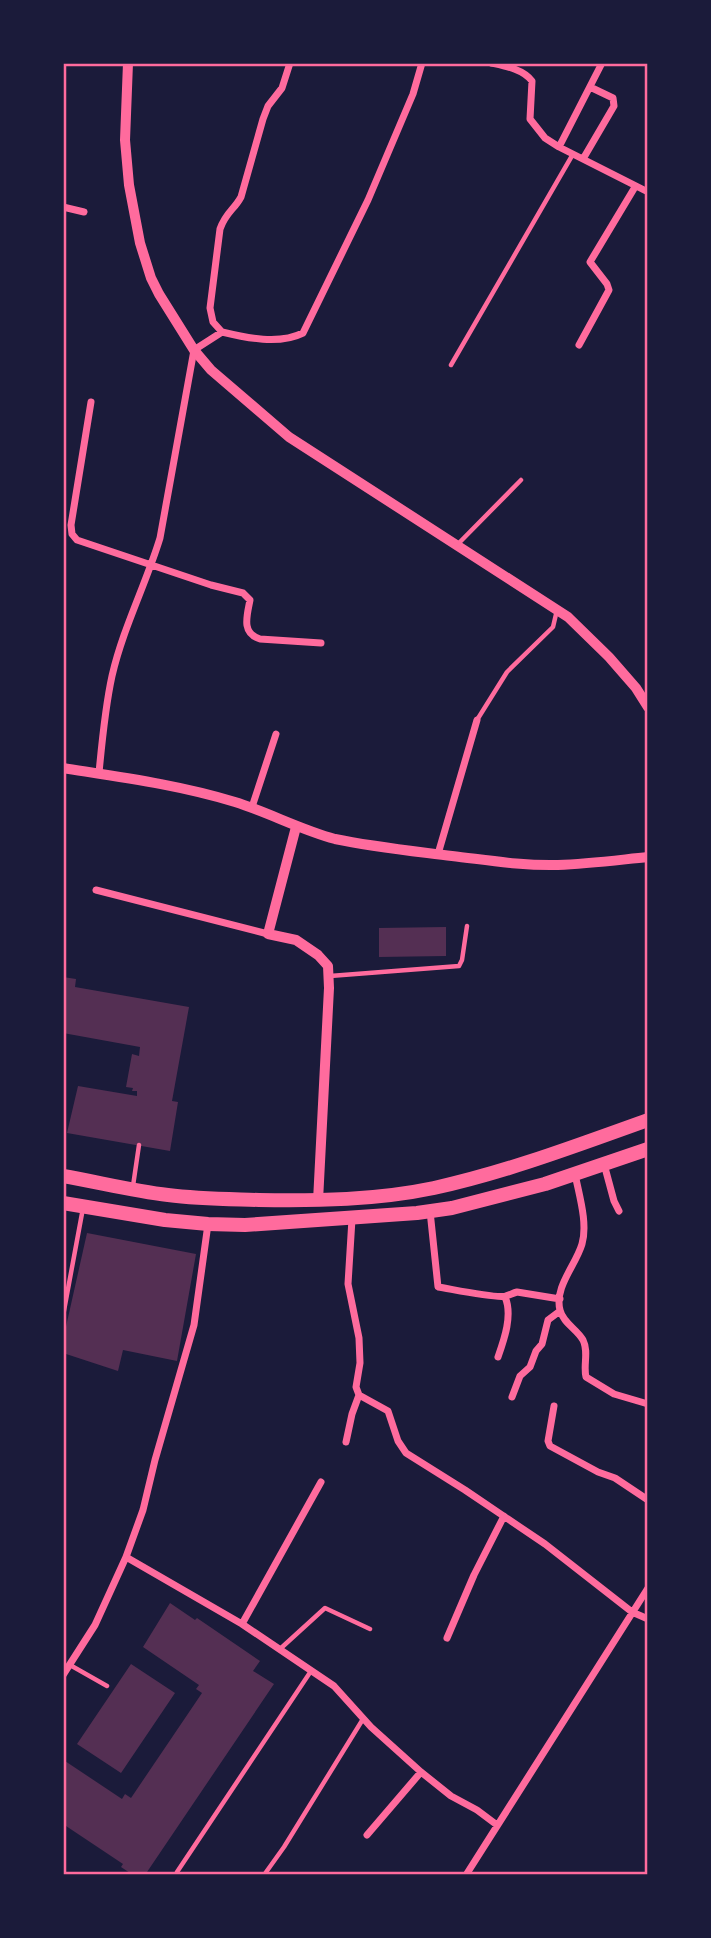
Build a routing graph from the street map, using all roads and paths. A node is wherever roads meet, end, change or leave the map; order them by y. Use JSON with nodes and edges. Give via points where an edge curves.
{"nodes":[{"id":1,"x":128,"y":63,"type":"edge"},
{"id":2,"x":290,"y":63,"type":"edge"},
{"id":3,"x":422,"y":63,"type":"edge"},
{"id":4,"x":491,"y":63,"type":"edge"},
{"id":5,"x":602,"y":63,"type":"edge"},
{"id":6,"x":514,"y":66,"type":"edge"},
{"id":7,"x":590,"y":87,"type":"junction"},
{"id":8,"x":559,"y":147,"type":"junction"},
{"id":9,"x":573,"y":154,"type":"junction"},
{"id":10,"x":583,"y":159,"type":"junction"},
{"id":11,"x":635,"y":187,"type":"junction"},
{"id":12,"x":648,"y":192,"type":"edge"},
{"id":13,"x":63,"y":207,"type":"edge"},
{"id":14,"x":83,"y":212,"type":"dead end"},
{"id":15,"x":222,"y":332,"type":"junction"},
{"id":16,"x":579,"y":345,"type":"dead end"},
{"id":17,"x":194,"y":350,"type":"junction"},
{"id":18,"x":451,"y":365,"type":"dead end"},
{"id":19,"x":92,"y":402,"type":"dead end"},
{"id":20,"x":522,"y":480,"type":"dead end"},
{"id":21,"x":63,"y":510,"type":"edge"},
{"id":22,"x":72,"y":514,"type":"junction"},
{"id":23,"x":457,"y":545,"type":"junction"},
{"id":24,"x":152,"y":565,"type":"junction"},
{"id":25,"x":557,"y":610,"type":"junction"},
{"id":26,"x":321,"y":643,"type":"dead end"},
{"id":27,"x":648,"y":707,"type":"edge"},
{"id":28,"x":477,"y":720,"type":"joint"},
{"id":29,"x":276,"y":734,"type":"dead end"},
{"id":30,"x":63,"y":768,"type":"edge"},
{"id":31,"x":99,"y":773,"type":"junction"},
{"id":32,"x":252,"y":807,"type":"junction"},
{"id":33,"x":296,"y":827,"type":"junction"},
{"id":34,"x":438,"y":854,"type":"junction"},
{"id":35,"x":648,"y":857,"type":"edge"},
{"id":36,"x":96,"y":890,"type":"dead end"},
{"id":37,"x":467,"y":926,"type":"dead end"},
{"id":38,"x":268,"y":934,"type":"junction"},
{"id":39,"x":328,"y":977,"type":"junction"},
{"id":40,"x":648,"y":1120,"type":"edge"},
{"id":41,"x":139,"y":1145,"type":"dead end"},
{"id":42,"x":648,"y":1149,"type":"edge"},
{"id":43,"x":604,"y":1164,"type":"junction"},
{"id":44,"x":575,"y":1174,"type":"junction"},
{"id":45,"x":63,"y":1176,"type":"edge"},
{"id":46,"x":133,"y":1189,"type":"junction"},
{"id":47,"x":210,"y":1199,"type":"junction"},
{"id":48,"x":318,"y":1201,"type":"junction"},
{"id":49,"x":63,"y":1203,"type":"edge"},
{"id":50,"x":83,"y":1207,"type":"junction"},
{"id":51,"x":430,"y":1211,"type":"junction"},
{"id":52,"x":619,"y":1211,"type":"dead end"},
{"id":53,"x":352,"y":1219,"type":"junction"},
{"id":54,"x":208,"y":1224,"type":"junction"},
{"id":55,"x":505,"y":1297,"type":"junction"},
{"id":56,"x":559,"y":1299,"type":"junction"},
{"id":57,"x":560,"y":1311,"type":"junction"},
{"id":58,"x":63,"y":1316,"type":"edge"},
{"id":59,"x":498,"y":1357,"type":"dead end"},
{"id":60,"x":359,"y":1395,"type":"junction"},
{"id":61,"x":512,"y":1397,"type":"dead end"},
{"id":62,"x":648,"y":1404,"type":"edge"},
{"id":63,"x":554,"y":1406,"type":"dead end"},
{"id":64,"x":346,"y":1442,"type":"dead end"},
{"id":65,"x":321,"y":1482,"type":"dead end"},
{"id":66,"x":648,"y":1500,"type":"edge"},
{"id":67,"x":505,"y":1516,"type":"junction"},
{"id":68,"x":126,"y":1557,"type":"junction"},
{"id":69,"x":648,"y":1587,"type":"edge"},
{"id":70,"x":632,"y":1612,"type":"junction"},
{"id":71,"x":648,"y":1619,"type":"edge"},
{"id":72,"x":242,"y":1624,"type":"junction"},
{"id":73,"x":370,"y":1629,"type":"dead end"},
{"id":74,"x":447,"y":1638,"type":"dead end"},
{"id":75,"x":279,"y":1649,"type":"junction"},
{"id":76,"x":69,"y":1665,"type":"junction"},
{"id":77,"x":311,"y":1671,"type":"junction"},
{"id":78,"x":63,"y":1675,"type":"edge"},
{"id":79,"x":107,"y":1686,"type":"dead end"},
{"id":80,"x":363,"y":1719,"type":"junction"},
{"id":81,"x":421,"y":1772,"type":"junction"},
{"id":82,"x":497,"y":1825,"type":"junction"},
{"id":83,"x":367,"y":1835,"type":"dead end"},
{"id":84,"x":177,"y":1872,"type":"dead end"},
{"id":85,"x":470,"y":1874,"type":"edge"},
{"id":86,"x":264,"y":1875,"type":"edge"}],
"edges":[{"from":1,"to":17,"type":"street","via":[[125,140],[140,243],[159,294]]},
{"from":2,"to":15,"type":"street","via":[[282,88],[262,118],[240,197],[220,229],[210,308]]},
{"from":3,"to":15,"type":"street","via":[[368,200],[303,333],[282,340]]},
{"from":4,"to":6,"type":"street"},
{"from":5,"to":7,"type":"street"},
{"from":6,"to":8,"type":"street","via":[[531,81],[530,119]]},
{"from":7,"to":8,"type":"street"},
{"from":7,"to":10,"type":"street","via":[[613,98],[614,106]]},
{"from":8,"to":9,"type":"street"},
{"from":9,"to":10,"type":"street"},
{"from":9,"to":18,"type":"lane"},
{"from":10,"to":11,"type":"street"},
{"from":11,"to":12,"type":"street"},
{"from":11,"to":16,"type":"street","via":[[590,261],[609,290]]},
{"from":13,"to":14,"type":"street"},
{"from":15,"to":17,"type":"street"},
{"from":17,"to":23,"type":"street","via":[[289,437]]},
{"from":17,"to":24,"type":"street"},
{"from":19,"to":22,"type":"street"},
{"from":20,"to":23,"type":"lane"},
{"from":21,"to":22,"type":"street"},
{"from":22,"to":24,"type":"street","via":[[72,534],[77,540]]},
{"from":23,"to":25,"type":"street"},
{"from":24,"to":26,"type":"street","via":[[243,593],[250,600],[246,623],[252,637]]},
{"from":24,"to":31,"type":"street","via":[[112,675]]},
{"from":25,"to":27,"type":"street","via":[[609,657]]},
{"from":25,"to":28,"type":"lane","via":[[553,627],[507,672]]},
{"from":28,"to":34,"type":"street"},
{"from":29,"to":32,"type":"street"},
{"from":30,"to":31,"type":"street"},
{"from":31,"to":32,"type":"street"},
{"from":32,"to":33,"type":"street"},
{"from":33,"to":34,"type":"street","via":[[336,839]]},
{"from":33,"to":38,"type":"street"},
{"from":34,"to":35,"type":"street","via":[[555,865]]},
{"from":36,"to":38,"type":"street"},
{"from":37,"to":39,"type":"lane","via":[[463,961],[458,966]]},
{"from":38,"to":39,"type":"street","via":[[307,947],[328,966]]},
{"from":39,"to":48,"type":"street"},
{"from":40,"to":48,"type":"main road","via":[[460,1182]]},
{"from":41,"to":46,"type":"lane"},
{"from":42,"to":43,"type":"main road"},
{"from":43,"to":44,"type":"main road"},
{"from":43,"to":52,"type":"street"},
{"from":44,"to":51,"type":"main road"},
{"from":44,"to":56,"type":"street","via":[[583,1242]]},
{"from":45,"to":46,"type":"main road"},
{"from":46,"to":47,"type":"main road"},
{"from":47,"to":48,"type":"main road"},
{"from":47,"to":54,"type":"main road"},
{"from":49,"to":50,"type":"main road"},
{"from":50,"to":54,"type":"main road"},
{"from":50,"to":58,"type":"lane"},
{"from":51,"to":53,"type":"main road"},
{"from":51,"to":55,"type":"street","via":[[438,1287]]},
{"from":53,"to":54,"type":"main road"},
{"from":53,"to":60,"type":"street","via":[[348,1284],[360,1345]]},
{"from":54,"to":68,"type":"street","via":[[194,1325]]},
{"from":55,"to":56,"type":"street","via":[[517,1292]]},
{"from":55,"to":59,"type":"street","via":[[505,1331]]},
{"from":56,"to":57,"type":"street"},
{"from":57,"to":61,"type":"street","via":[[548,1320],[542,1344]]},
{"from":57,"to":62,"type":"street","via":[[582,1338],[586,1377],[614,1394]]},
{"from":60,"to":64,"type":"street"},
{"from":60,"to":67,"type":"street","via":[[388,1411],[406,1453]]},
{"from":63,"to":66,"type":"street","via":[[550,1446]]},
{"from":65,"to":72,"type":"street"},
{"from":67,"to":70,"type":"street"},
{"from":67,"to":74,"type":"street"},
{"from":68,"to":72,"type":"street"},
{"from":68,"to":76,"type":"street","via":[[95,1625]]},
{"from":69,"to":70,"type":"street"},
{"from":70,"to":71,"type":"street"},
{"from":70,"to":82,"type":"street"},
{"from":72,"to":75,"type":"street"},
{"from":73,"to":75,"type":"lane","via":[[325,1608]]},
{"from":75,"to":77,"type":"street"},
{"from":76,"to":78,"type":"street"},
{"from":76,"to":79,"type":"lane"},
{"from":77,"to":80,"type":"street","via":[[334,1686]]},
{"from":77,"to":84,"type":"lane"},
{"from":80,"to":81,"type":"street"},
{"from":80,"to":86,"type":"lane"},
{"from":81,"to":82,"type":"street"},
{"from":81,"to":83,"type":"street"},
{"from":82,"to":85,"type":"street"}]}
